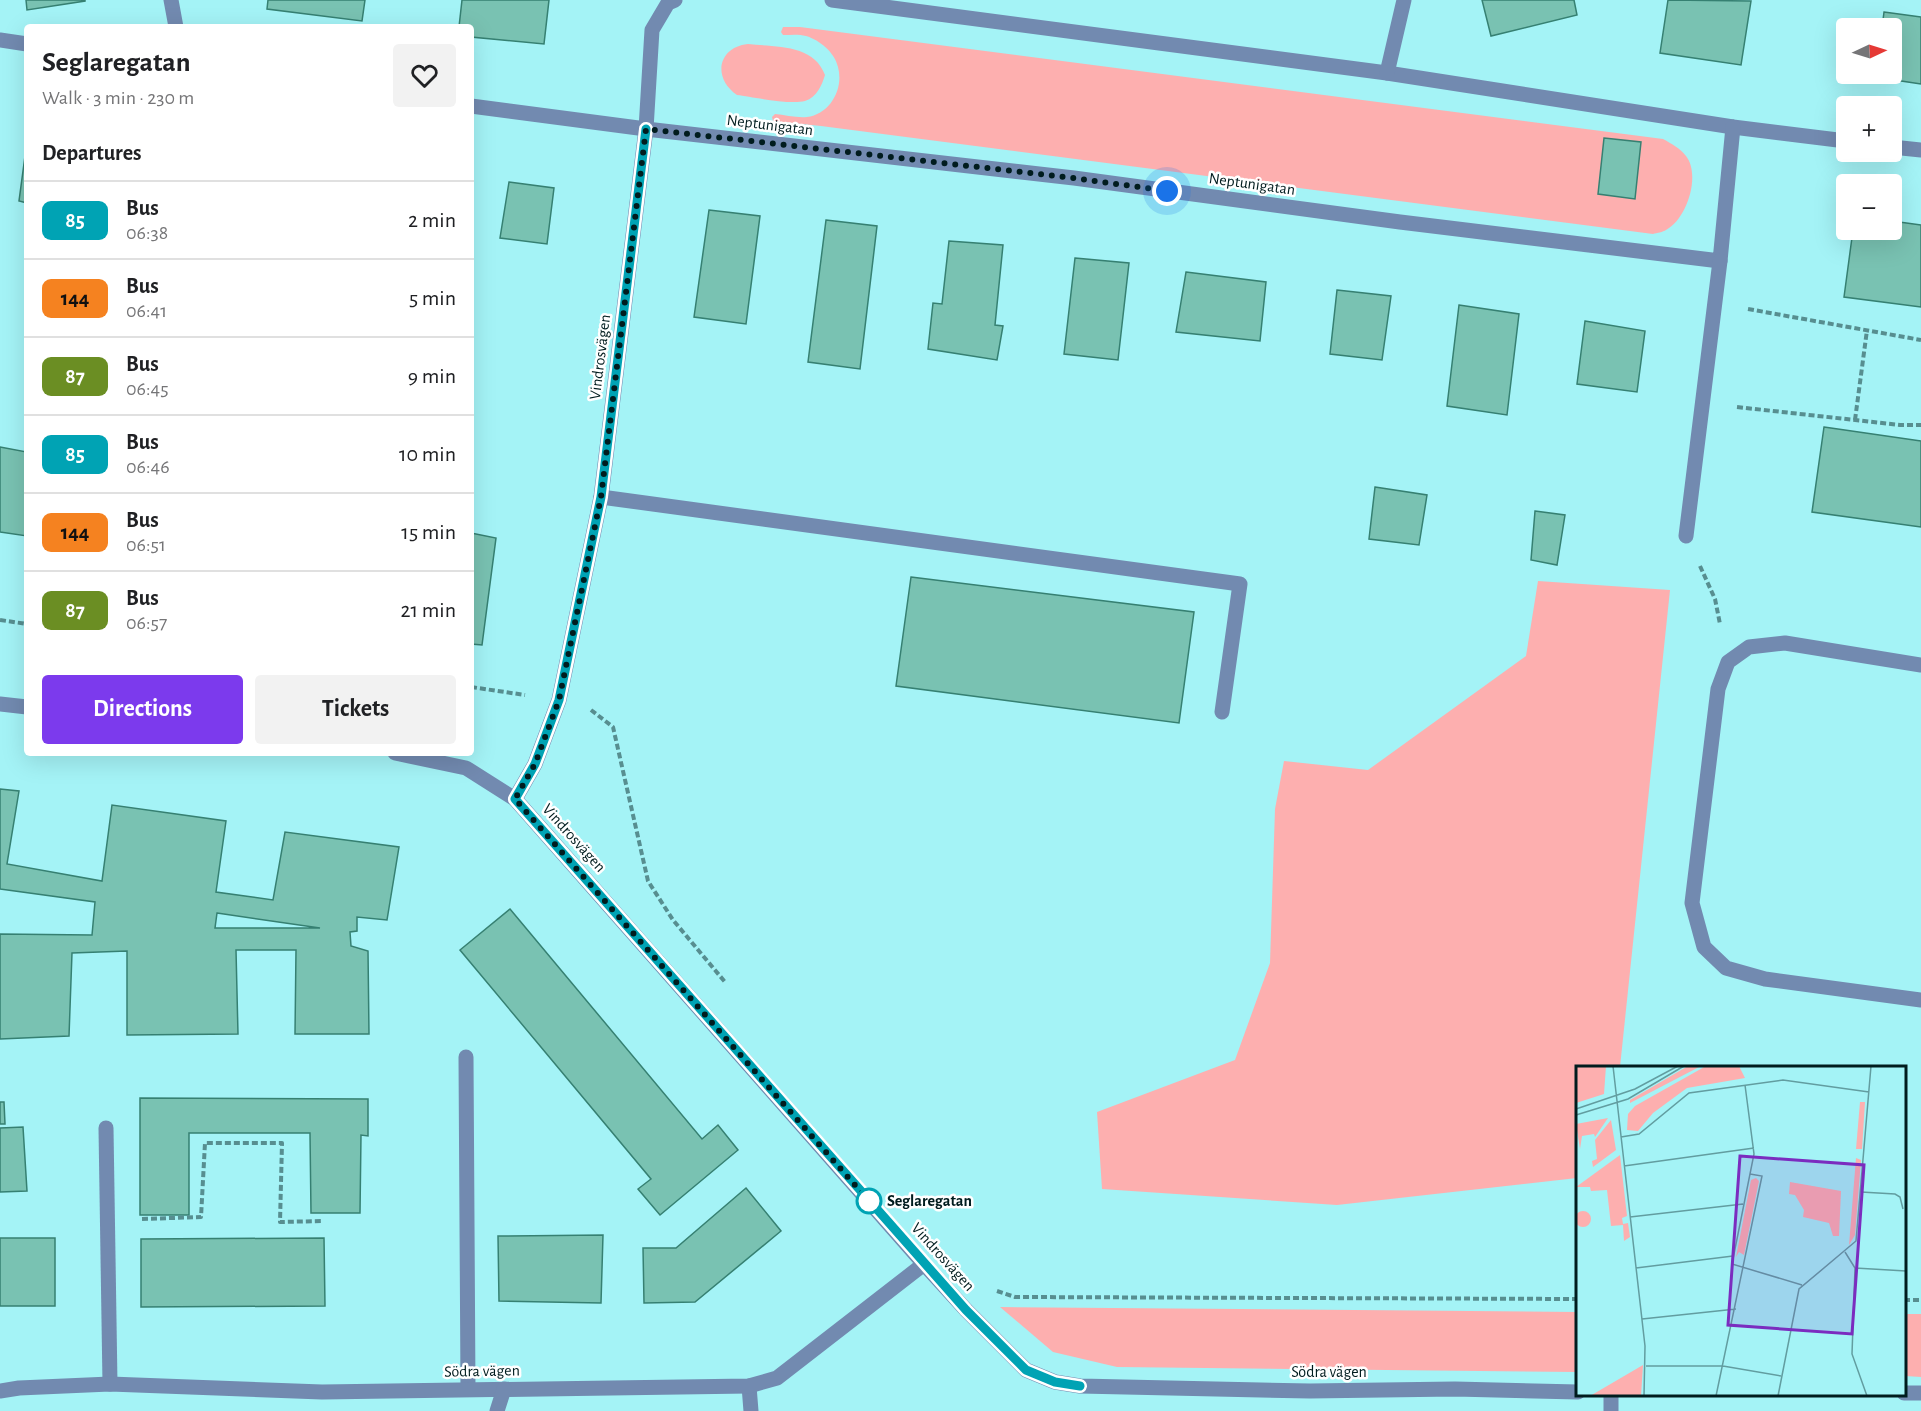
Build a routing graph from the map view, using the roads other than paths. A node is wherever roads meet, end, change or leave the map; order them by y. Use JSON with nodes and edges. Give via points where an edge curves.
{"nodes":[{"id":1,"x":171,"y":0,"type":"edge"},
{"id":2,"x":675,"y":0,"type":"edge"},
{"id":3,"x":832,"y":0,"type":"edge"},
{"id":4,"x":1404,"y":0,"type":"edge"},
{"id":5,"x":175,"y":24,"type":"edge"},
{"id":6,"x":0,"y":40,"type":"edge"},
{"id":7,"x":24,"y":44,"type":"edge"},
{"id":8,"x":1387,"y":74,"type":"junction"},
{"id":9,"x":474,"y":106,"type":"edge"},
{"id":10,"x":1733,"y":127,"type":"junction"},
{"id":11,"x":646,"y":129,"type":"junction"},
{"id":12,"x":1836,"y":140,"type":"edge"},
{"id":13,"x":1902,"y":148,"type":"edge"},
{"id":14,"x":1921,"y":150,"type":"edge"},
{"id":15,"x":1720,"y":261,"type":"junction"},
{"id":16,"x":601,"y":497,"type":"junction"},
{"id":17,"x":1686,"y":536,"type":"road end"},
{"id":18,"x":1921,"y":665,"type":"edge"},
{"id":19,"x":0,"y":704,"type":"edge"},
{"id":20,"x":24,"y":707,"type":"edge"},
{"id":21,"x":1222,"y":712,"type":"dead end"},
{"id":22,"x":409,"y":756,"type":"edge"},
{"id":23,"x":515,"y":799,"type":"junction"},
{"id":24,"x":1921,"y":1000,"type":"edge"},
{"id":25,"x":466,"y":1057,"type":"dead end"},
{"id":26,"x":106,"y":1128,"type":"dead end"},
{"id":27,"x":924,"y":1264,"type":"junction"},
{"id":28,"x":110,"y":1384,"type":"junction"},
{"id":29,"x":749,"y":1386,"type":"junction"},
{"id":30,"x":1080,"y":1386,"type":"joint"},
{"id":31,"x":468,"y":1389,"type":"junction"},
{"id":32,"x":504,"y":1389,"type":"junction"},
{"id":33,"x":0,"y":1391,"type":"edge"},
{"id":34,"x":1576,"y":1392,"type":"edge"},
{"id":35,"x":497,"y":1411,"type":"edge"},
{"id":36,"x":751,"y":1411,"type":"edge"}],
"edges":[{"from":1,"to":5,"type":"street"},
{"from":2,"to":11,"type":"street","via":[[668,3],[652,30]]},
{"from":3,"to":8,"type":"street"},
{"from":4,"to":8,"type":"street"},
{"from":6,"to":7,"type":"street"},
{"from":8,"to":10,"type":"street"},
{"from":9,"to":11,"type":"street","name":"Neptunigatan"},
{"from":10,"to":12,"type":"street"},
{"from":10,"to":15,"type":"street"},
{"from":11,"to":15,"type":"street","name":"Neptunigatan","via":[[1074,178]]},
{"from":11,"to":16,"type":"street","name":"Vindrosvägen"},
{"from":13,"to":14,"type":"street"},
{"from":15,"to":17,"type":"street"},
{"from":16,"to":21,"type":"street","via":[[1240,584]]},
{"from":16,"to":23,"type":"street","name":"Vindrosvägen","via":[[559,700],[535,764]]},
{"from":18,"to":24,"type":"street","via":[[1785,643],[1749,646],[1728,662],[1718,689],[1692,903],[1704,947],[1726,968],[1765,979]]},
{"from":19,"to":20,"type":"street"},
{"from":22,"to":23,"type":"street","via":[[466,768]]},
{"from":23,"to":27,"type":"street","name":"Vindrosvägen"},
{"from":25,"to":31,"type":"street"},
{"from":26,"to":28,"type":"street"},
{"from":27,"to":29,"type":"street","name":"Södra vägen","via":[[777,1378]]},
{"from":27,"to":30,"type":"street","name":"Vindrosvägen","via":[[1026,1370],[1055,1382]]},
{"from":28,"to":31,"type":"street","name":"Södra vägen","via":[[322,1392]]},
{"from":28,"to":33,"type":"street","name":"Södra vägen"},
{"from":29,"to":32,"type":"street","name":"Södra vägen"},
{"from":29,"to":36,"type":"street"},
{"from":30,"to":34,"type":"street","name":"Södra vägen"},
{"from":31,"to":32,"type":"street","name":"Södra vägen"},
{"from":32,"to":35,"type":"street"}]}
